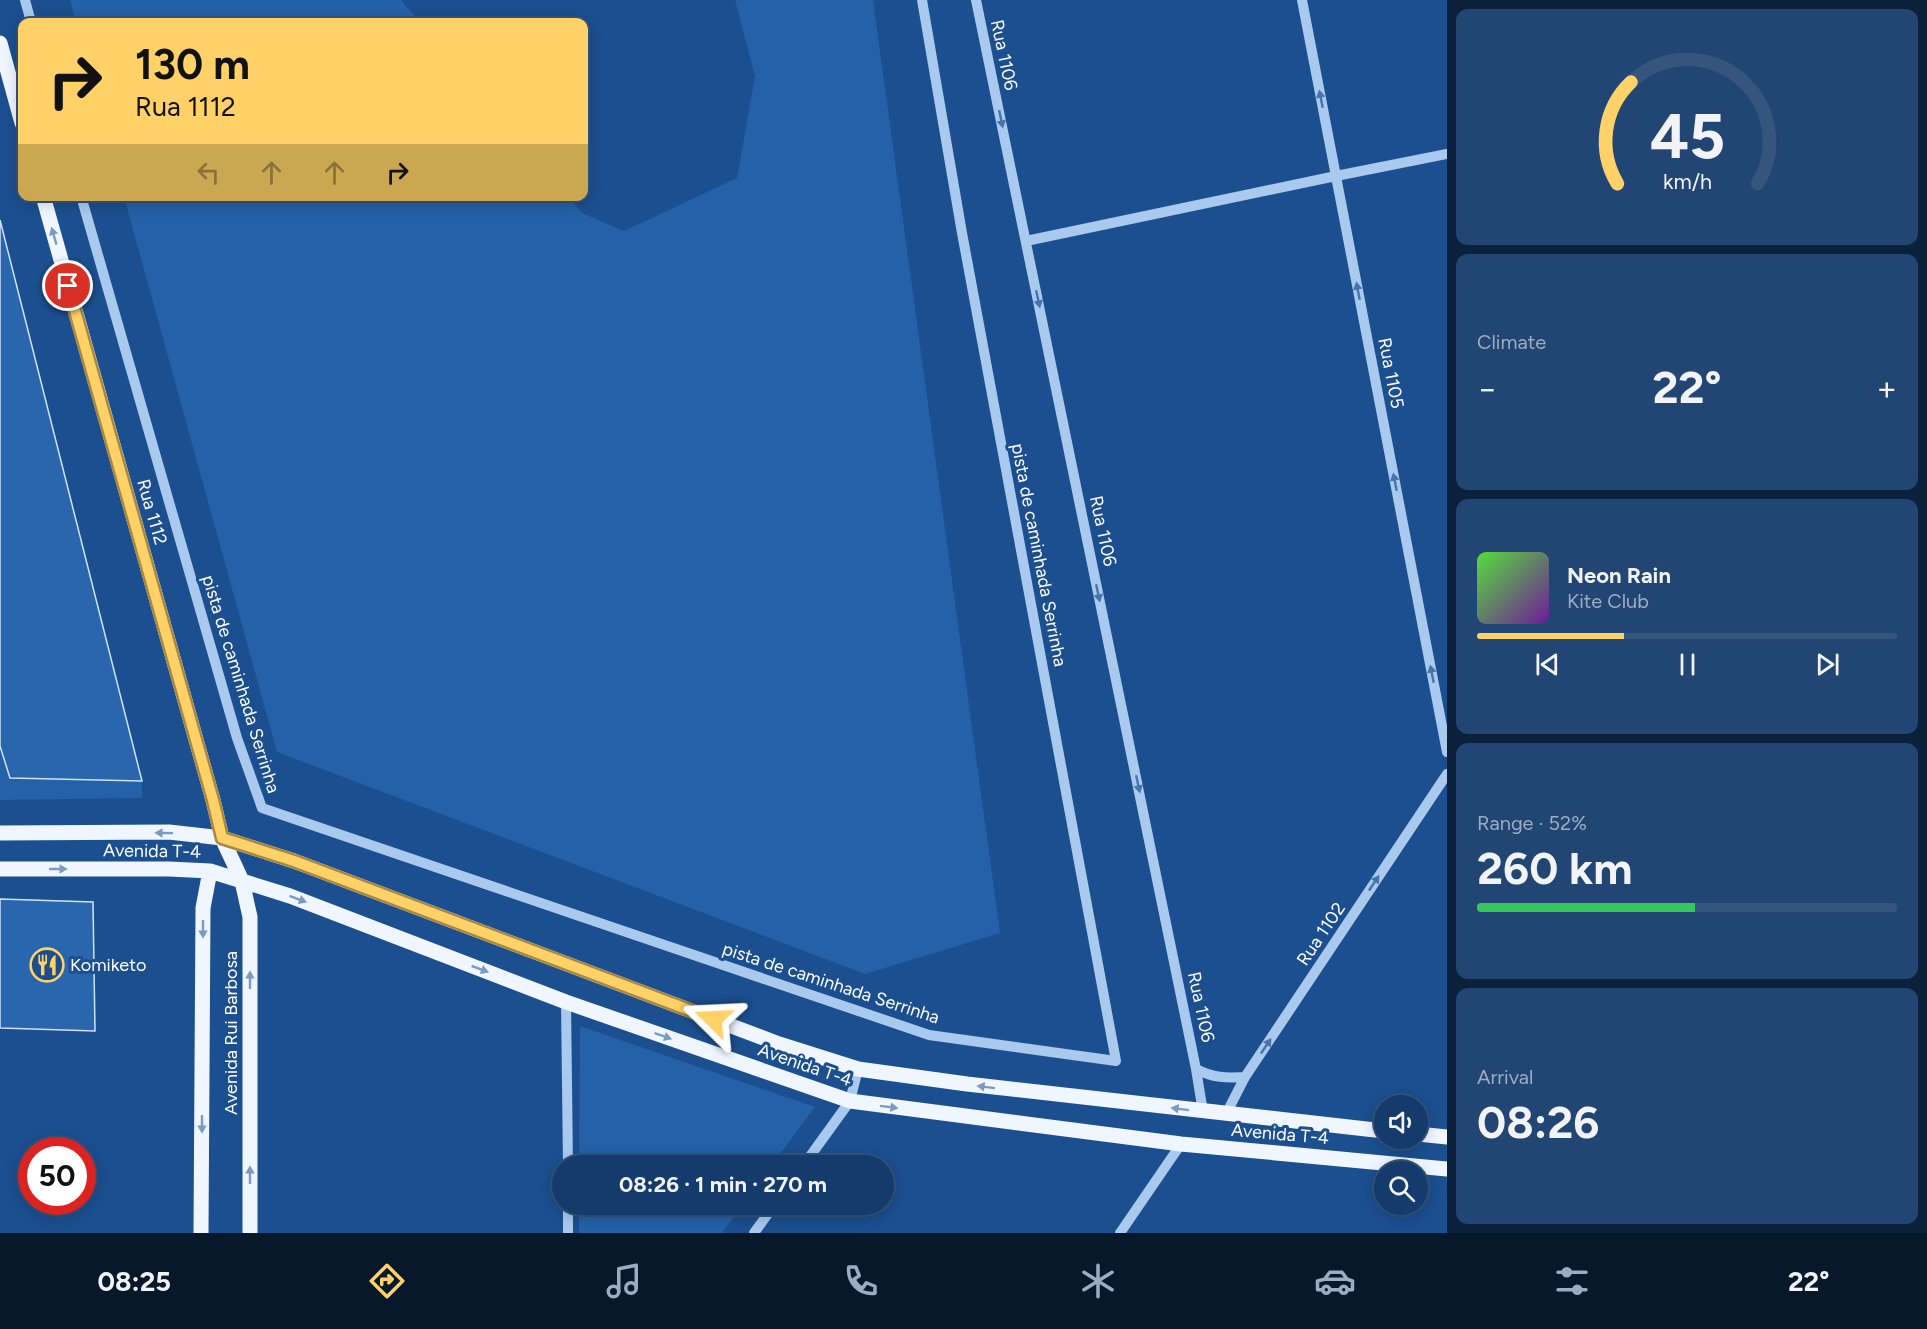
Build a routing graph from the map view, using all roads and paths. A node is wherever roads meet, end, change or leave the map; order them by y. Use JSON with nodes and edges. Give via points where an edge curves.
{"nodes":[{"id":1,"x":25,"y":0,"type":"edge"},
{"id":2,"x":922,"y":0,"type":"edge"},
{"id":3,"x":976,"y":0,"type":"edge"},
{"id":4,"x":1302,"y":0,"type":"edge"},
{"id":5,"x":31,"y":18,"type":"edge"},
{"id":6,"x":0,"y":43,"type":"edge"},
{"id":7,"x":18,"y":108,"type":"edge"},
{"id":8,"x":1447,"y":154,"type":"edge"},
{"id":9,"x":1336,"y":176,"type":"junction"},
{"id":10,"x":44,"y":201,"type":"edge"},
{"id":11,"x":82,"y":201,"type":"edge"},
{"id":12,"x":1026,"y":242,"type":"junction"},
{"id":13,"x":1447,"y":752,"type":"edge"},
{"id":14,"x":1447,"y":774,"type":"edge"},
{"id":15,"x":0,"y":833,"type":"edge"},
{"id":16,"x":222,"y":838,"type":"junction"},
{"id":17,"x":0,"y":869,"type":"edge"},
{"id":18,"x":210,"y":871,"type":"junction"},
{"id":19,"x":242,"y":881,"type":"junction"},
{"id":20,"x":566,"y":1002,"type":"junction"},
{"id":21,"x":858,"y":1069,"type":"junction"},
{"id":22,"x":1196,"y":1069,"type":"junction"},
{"id":23,"x":1245,"y":1077,"type":"junction"},
{"id":24,"x":850,"y":1101,"type":"junction"},
{"id":25,"x":1203,"y":1112,"type":"junction"},
{"id":26,"x":1226,"y":1114,"type":"junction"},
{"id":27,"x":1374,"y":1130,"type":"edge"},
{"id":28,"x":1428,"y":1135,"type":"edge"},
{"id":29,"x":1447,"y":1137,"type":"edge"},
{"id":30,"x":1180,"y":1144,"type":"junction"},
{"id":31,"x":568,"y":1155,"type":"edge"},
{"id":32,"x":811,"y":1155,"type":"edge"},
{"id":33,"x":1447,"y":1169,"type":"edge"},
{"id":34,"x":568,"y":1215,"type":"edge"},
{"id":35,"x":767,"y":1215,"type":"edge"},
{"id":36,"x":201,"y":1233,"type":"edge"},
{"id":37,"x":250,"y":1233,"type":"edge"},
{"id":38,"x":568,"y":1233,"type":"edge"},
{"id":39,"x":754,"y":1233,"type":"edge"},
{"id":40,"x":1120,"y":1233,"type":"edge"}],
"edges":[{"from":1,"to":5,"type":"street"},
{"from":2,"to":11,"type":"street","name":"pista de caminhada Serrinha","via":[[1116,1061],[929,1035],[262,808],[237,738]]},
{"from":3,"to":12,"type":"street","name":"Rua 1106","one_way":true},
{"from":9,"to":4,"type":"street","name":"Rua 1105","one_way":true},
{"from":6,"to":7,"type":"main road"},
{"from":8,"to":9,"type":"street"},
{"from":9,"to":12,"type":"street"},
{"from":13,"to":9,"type":"street","name":"Rua 1105","one_way":true},
{"from":16,"to":10,"type":"main road","name":"Rua 1112","one_way":true},
{"from":12,"to":22,"type":"street","name":"Rua 1106","one_way":true},
{"from":23,"to":14,"type":"street","name":"Rua 1102","one_way":true},
{"from":16,"to":15,"type":"main road","name":"Avenida T-4","one_way":true,"via":[[169,832]]},
{"from":16,"to":19,"type":"main road","name":"Avenida Rui Barbosa"},
{"from":16,"to":21,"type":"main road","name":"Avenida T-4","via":[[294,861],[779,1044]]},
{"from":17,"to":18,"type":"main road","name":"Avenida T-4","one_way":true},
{"from":18,"to":19,"type":"main road","name":"Avenida T-4"},
{"from":18,"to":36,"type":"main road","name":"Avenida Rui Barbosa","one_way":true,"via":[[203,908]]},
{"from":19,"to":20,"type":"main road","name":"Avenida T-4","one_way":true},
{"from":37,"to":19,"type":"main road","name":"Avenida Rui Barbosa","one_way":true,"via":[[250,917]]},
{"from":20,"to":24,"type":"main road","name":"Avenida T-4","one_way":true},
{"from":20,"to":31,"type":"street"},
{"from":21,"to":24,"type":"street"},
{"from":25,"to":21,"type":"main road","name":"Avenida T-4","one_way":true},
{"from":22,"to":23,"type":"street","name":"Rua 1106","via":[[1209,1076]]},
{"from":22,"to":25,"type":"street","name":"Rua 1106"},
{"from":23,"to":26,"type":"street","name":"Rua 1102"},
{"from":24,"to":30,"type":"main road","name":"Avenida T-4","one_way":true},
{"from":24,"to":32,"type":"street"},
{"from":25,"to":26,"type":"main road","name":"Avenida T-4"},
{"from":26,"to":27,"type":"main road","name":"Avenida T-4"},
{"from":28,"to":29,"type":"main road"},
{"from":30,"to":33,"type":"main road","name":"Avenida T-4"},
{"from":30,"to":40,"type":"street"},
{"from":34,"to":38,"type":"street"},
{"from":35,"to":39,"type":"street"}]}
